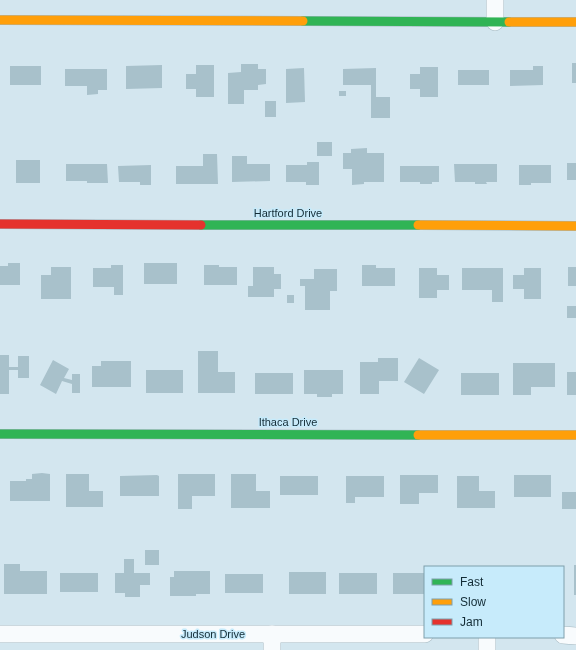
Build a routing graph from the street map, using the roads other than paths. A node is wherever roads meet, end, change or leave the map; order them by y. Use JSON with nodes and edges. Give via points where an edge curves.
{"nodes":[{"id":1,"x":495,"y":0,"type":"edge"},
{"id":2,"x":0,"y":20,"type":"edge"},
{"id":3,"x":495,"y":22,"type":"junction"},
{"id":4,"x":576,"y":22,"type":"edge"},
{"id":5,"x":0,"y":224,"type":"edge"},
{"id":6,"x":576,"y":226,"type":"edge"},
{"id":7,"x":0,"y":434,"type":"edge"},
{"id":8,"x":576,"y":435,"type":"edge"},
{"id":9,"x":0,"y":634,"type":"edge"},
{"id":10,"x":424,"y":634,"type":"edge"},
{"id":11,"x":564,"y":635,"type":"edge"},
{"id":12,"x":576,"y":636,"type":"edge"},
{"id":13,"x":487,"y":638,"type":"edge"},
{"id":14,"x":60,"y":642,"type":"edge"},
{"id":15,"x":272,"y":642,"type":"edge"},
{"id":16,"x":487,"y":650,"type":"edge"}],
"edges":[{"from":1,"to":3,"type":"street"},
{"from":2,"to":3,"type":"street"},
{"from":3,"to":4,"type":"street"},
{"from":5,"to":6,"type":"street","name":"Hartford Drive"},
{"from":7,"to":8,"type":"street","name":"Ithaca Drive"},
{"from":9,"to":14,"type":"street","name":"Judson Drive"},
{"from":10,"to":15,"type":"street","name":"Judson Drive"},
{"from":11,"to":12,"type":"street"},
{"from":13,"to":16,"type":"street"},
{"from":14,"to":15,"type":"street","name":"Judson Drive"}]}
